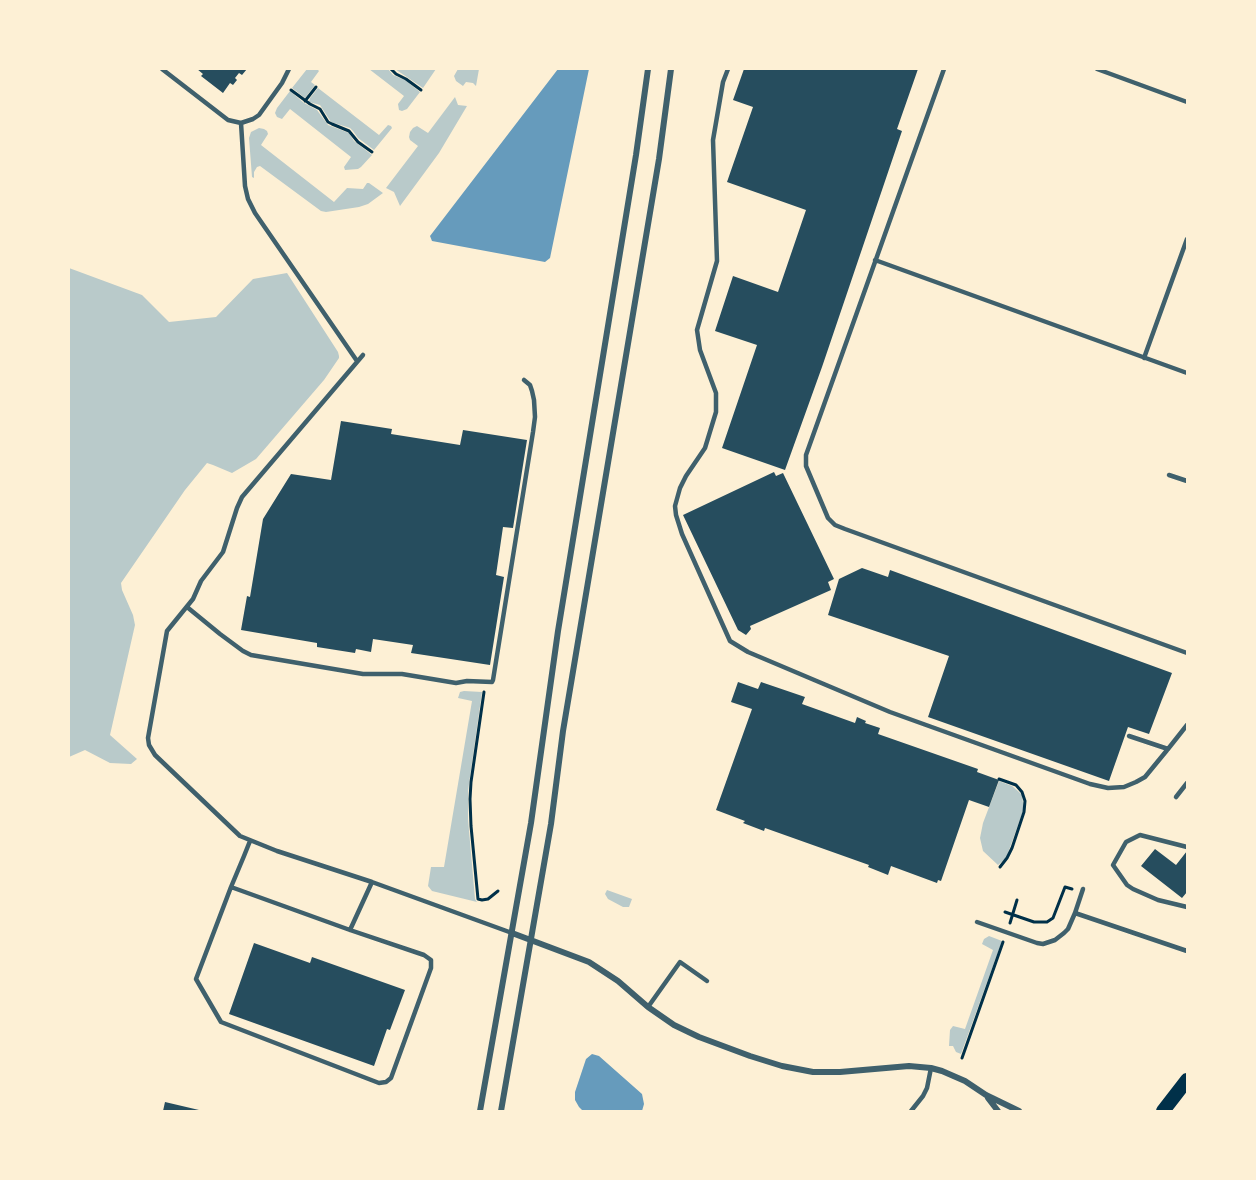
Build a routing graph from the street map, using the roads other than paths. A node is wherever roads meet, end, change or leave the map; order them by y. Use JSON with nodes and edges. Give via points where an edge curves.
{"nodes":[{"id":1,"x":162,"y":69,"type":"edge"},
{"id":2,"x":290,"y":69,"type":"edge"},
{"id":3,"x":648,"y":69,"type":"edge"},
{"id":4,"x":671,"y":69,"type":"edge"},
{"id":5,"x":728,"y":69,"type":"edge"},
{"id":6,"x":944,"y":69,"type":"edge"},
{"id":7,"x":1097,"y":69,"type":"edge"},
{"id":8,"x":1187,"y":102,"type":"edge"},
{"id":9,"x":241,"y":123,"type":"junction"},
{"id":10,"x":1187,"y":239,"type":"edge"},
{"id":11,"x":875,"y":260,"type":"junction"},
{"id":12,"x":363,"y":355,"type":"dead end"},
{"id":13,"x":1144,"y":358,"type":"junction"},
{"id":14,"x":357,"y":361,"type":"junction"},
{"id":15,"x":1187,"y":373,"type":"edge"},
{"id":16,"x":524,"y":380,"type":"dead end"},
{"id":17,"x":1169,"y":475,"type":"dead end"},
{"id":18,"x":1187,"y":482,"type":"edge"},
{"id":19,"x":187,"y":607,"type":"junction"},
{"id":20,"x":1187,"y":653,"type":"edge"},
{"id":21,"x":1187,"y":724,"type":"edge"},
{"id":22,"x":1129,"y":736,"type":"dead end"},
{"id":23,"x":1168,"y":749,"type":"junction"},
{"id":24,"x":1187,"y":783,"type":"edge"},
{"id":25,"x":1176,"y":797,"type":"dead end"},
{"id":26,"x":250,"y":841,"type":"junction"},
{"id":27,"x":1187,"y":847,"type":"edge"},
{"id":28,"x":372,"y":882,"type":"junction"},
{"id":29,"x":231,"y":887,"type":"junction"},
{"id":30,"x":1083,"y":891,"type":"road end"},
{"id":31,"x":1187,"y":907,"type":"edge"},
{"id":32,"x":1075,"y":913,"type":"junction"},
{"id":33,"x":977,"y":922,"type":"dead end"},
{"id":34,"x":350,"y":930,"type":"junction"},
{"id":35,"x":512,"y":933,"type":"junction"},
{"id":36,"x":532,"y":940,"type":"junction"},
{"id":37,"x":1187,"y":951,"type":"edge"},
{"id":38,"x":707,"y":981,"type":"dead end"},
{"id":39,"x":648,"y":1007,"type":"junction"},
{"id":40,"x":931,"y":1068,"type":"junction"},
{"id":41,"x":1187,"y":1080,"type":"edge"},
{"id":42,"x":986,"y":1095,"type":"junction"},
{"id":43,"x":480,"y":1111,"type":"edge"},
{"id":44,"x":501,"y":1111,"type":"edge"},
{"id":45,"x":911,"y":1111,"type":"edge"},
{"id":46,"x":998,"y":1111,"type":"edge"},
{"id":47,"x":1019,"y":1111,"type":"edge"},
{"id":48,"x":1163,"y":1111,"type":"edge"}],
"edges":[{"from":1,"to":9,"type":"lane","via":[[228,120]]},
{"from":2,"to":9,"type":"lane","via":[[259,115]]},
{"from":3,"to":35,"type":"street"},
{"from":4,"to":36,"type":"street"},
{"from":5,"to":23,"type":"lane","via":[[712,140],[717,261],[697,330],[716,393],[716,412],[705,448],[686,476],[675,506],[682,534],[730,641],[890,712],[1090,784],[1115,788],[1130,785],[1145,777]]},
{"from":6,"to":11,"type":"lane"},
{"from":7,"to":8,"type":"lane"},
{"from":9,"to":14,"type":"lane","via":[[248,200]]},
{"from":10,"to":13,"type":"lane"},
{"from":11,"to":13,"type":"lane"},
{"from":11,"to":20,"type":"lane","via":[[806,455],[806,466],[828,518],[844,529]]},
{"from":12,"to":14,"type":"lane"},
{"from":13,"to":15,"type":"lane"},
{"from":14,"to":19,"type":"lane","via":[[242,497],[224,552]]},
{"from":16,"to":19,"type":"lane","via":[[532,391],[535,417],[492,682],[456,683],[402,674],[363,674],[251,655]]},
{"from":17,"to":18,"type":"lane"},
{"from":19,"to":26,"type":"lane","via":[[167,631],[149,745],[222,821]]},
{"from":21,"to":23,"type":"lane"},
{"from":22,"to":23,"type":"lane"},
{"from":24,"to":25,"type":"lane"},
{"from":26,"to":28,"type":"lane"},
{"from":26,"to":29,"type":"lane"},
{"from":27,"to":31,"type":"lane","via":[[1140,835],[1126,842],[1113,865],[1133,890]]},
{"from":28,"to":34,"type":"lane"},
{"from":28,"to":35,"type":"lane"},
{"from":29,"to":34,"type":"lane"},
{"from":29,"to":34,"type":"lane","via":[[196,979],[221,1022],[379,1083],[386,1082],[391,1078],[431,960]]},
{"from":30,"to":32,"type":"lane"},
{"from":32,"to":33,"type":"lane","via":[[1064,933],[1043,944]]},
{"from":32,"to":37,"type":"lane"},
{"from":35,"to":36,"type":"street"},
{"from":35,"to":43,"type":"street"},
{"from":36,"to":39,"type":"street","via":[[598,967]]},
{"from":36,"to":44,"type":"street"},
{"from":38,"to":39,"type":"lane","via":[[680,962]]},
{"from":39,"to":40,"type":"street","via":[[699,1037],[796,1070]]},
{"from":40,"to":42,"type":"street","via":[[952,1074]]},
{"from":40,"to":45,"type":"lane","via":[[927,1088]]},
{"from":41,"to":48,"type":"main road"},
{"from":42,"to":46,"type":"street"},
{"from":42,"to":47,"type":"street"}]}
